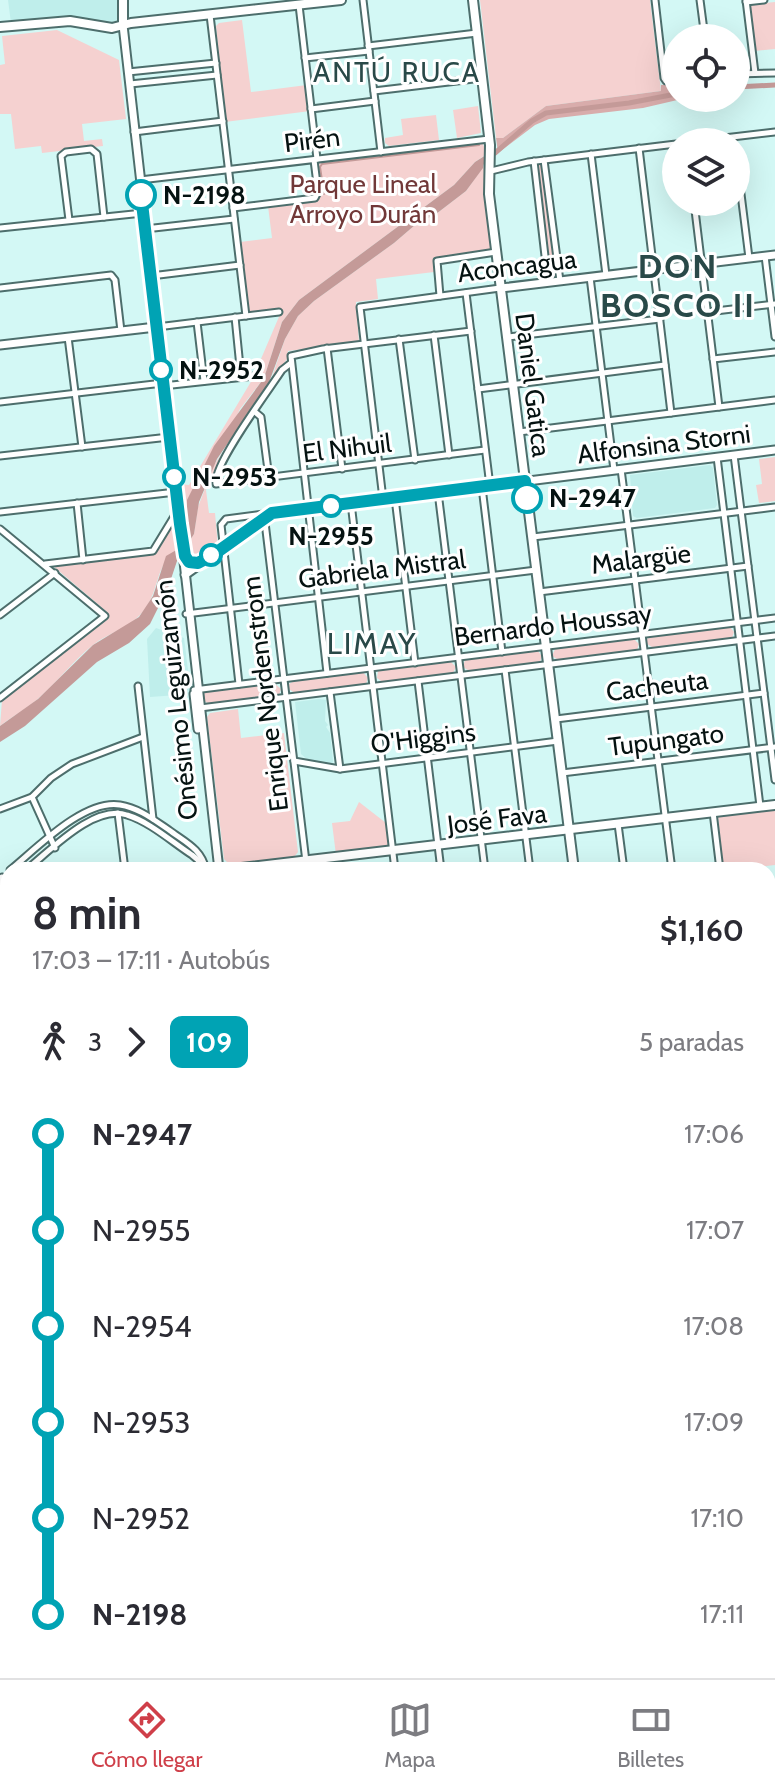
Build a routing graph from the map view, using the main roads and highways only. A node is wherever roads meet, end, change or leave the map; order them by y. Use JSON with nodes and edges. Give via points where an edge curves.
{"nodes":[{"id":1,"x":123,"y":0,"type":"edge"},
{"id":2,"x":341,"y":0,"type":"edge"},
{"id":3,"x":473,"y":0,"type":"edge"},
{"id":4,"x":123,"y":25,"type":"junction"},
{"id":5,"x":0,"y":27,"type":"edge"},
{"id":6,"x":775,"y":805,"type":"edge"},
{"id":7,"x":569,"y":830,"type":"junction"},
{"id":8,"x":331,"y":862,"type":"edge"},
{"id":9,"x":573,"y":862,"type":"edge"}],
"edges":[{"from":1,"to":4,"type":"main road"},
{"from":2,"to":4,"type":"main road"},
{"from":3,"to":7,"type":"main road","name":"Daniel Gatica","via":[[496,252]]},
{"from":4,"to":5,"type":"main road","via":[[100,28],[66,21]]},
{"from":6,"to":7,"type":"main road","name":"José Fava"},
{"from":7,"to":8,"type":"main road","name":"José Fava"},
{"from":7,"to":9,"type":"main road","name":"Daniel Gatica"}]}
